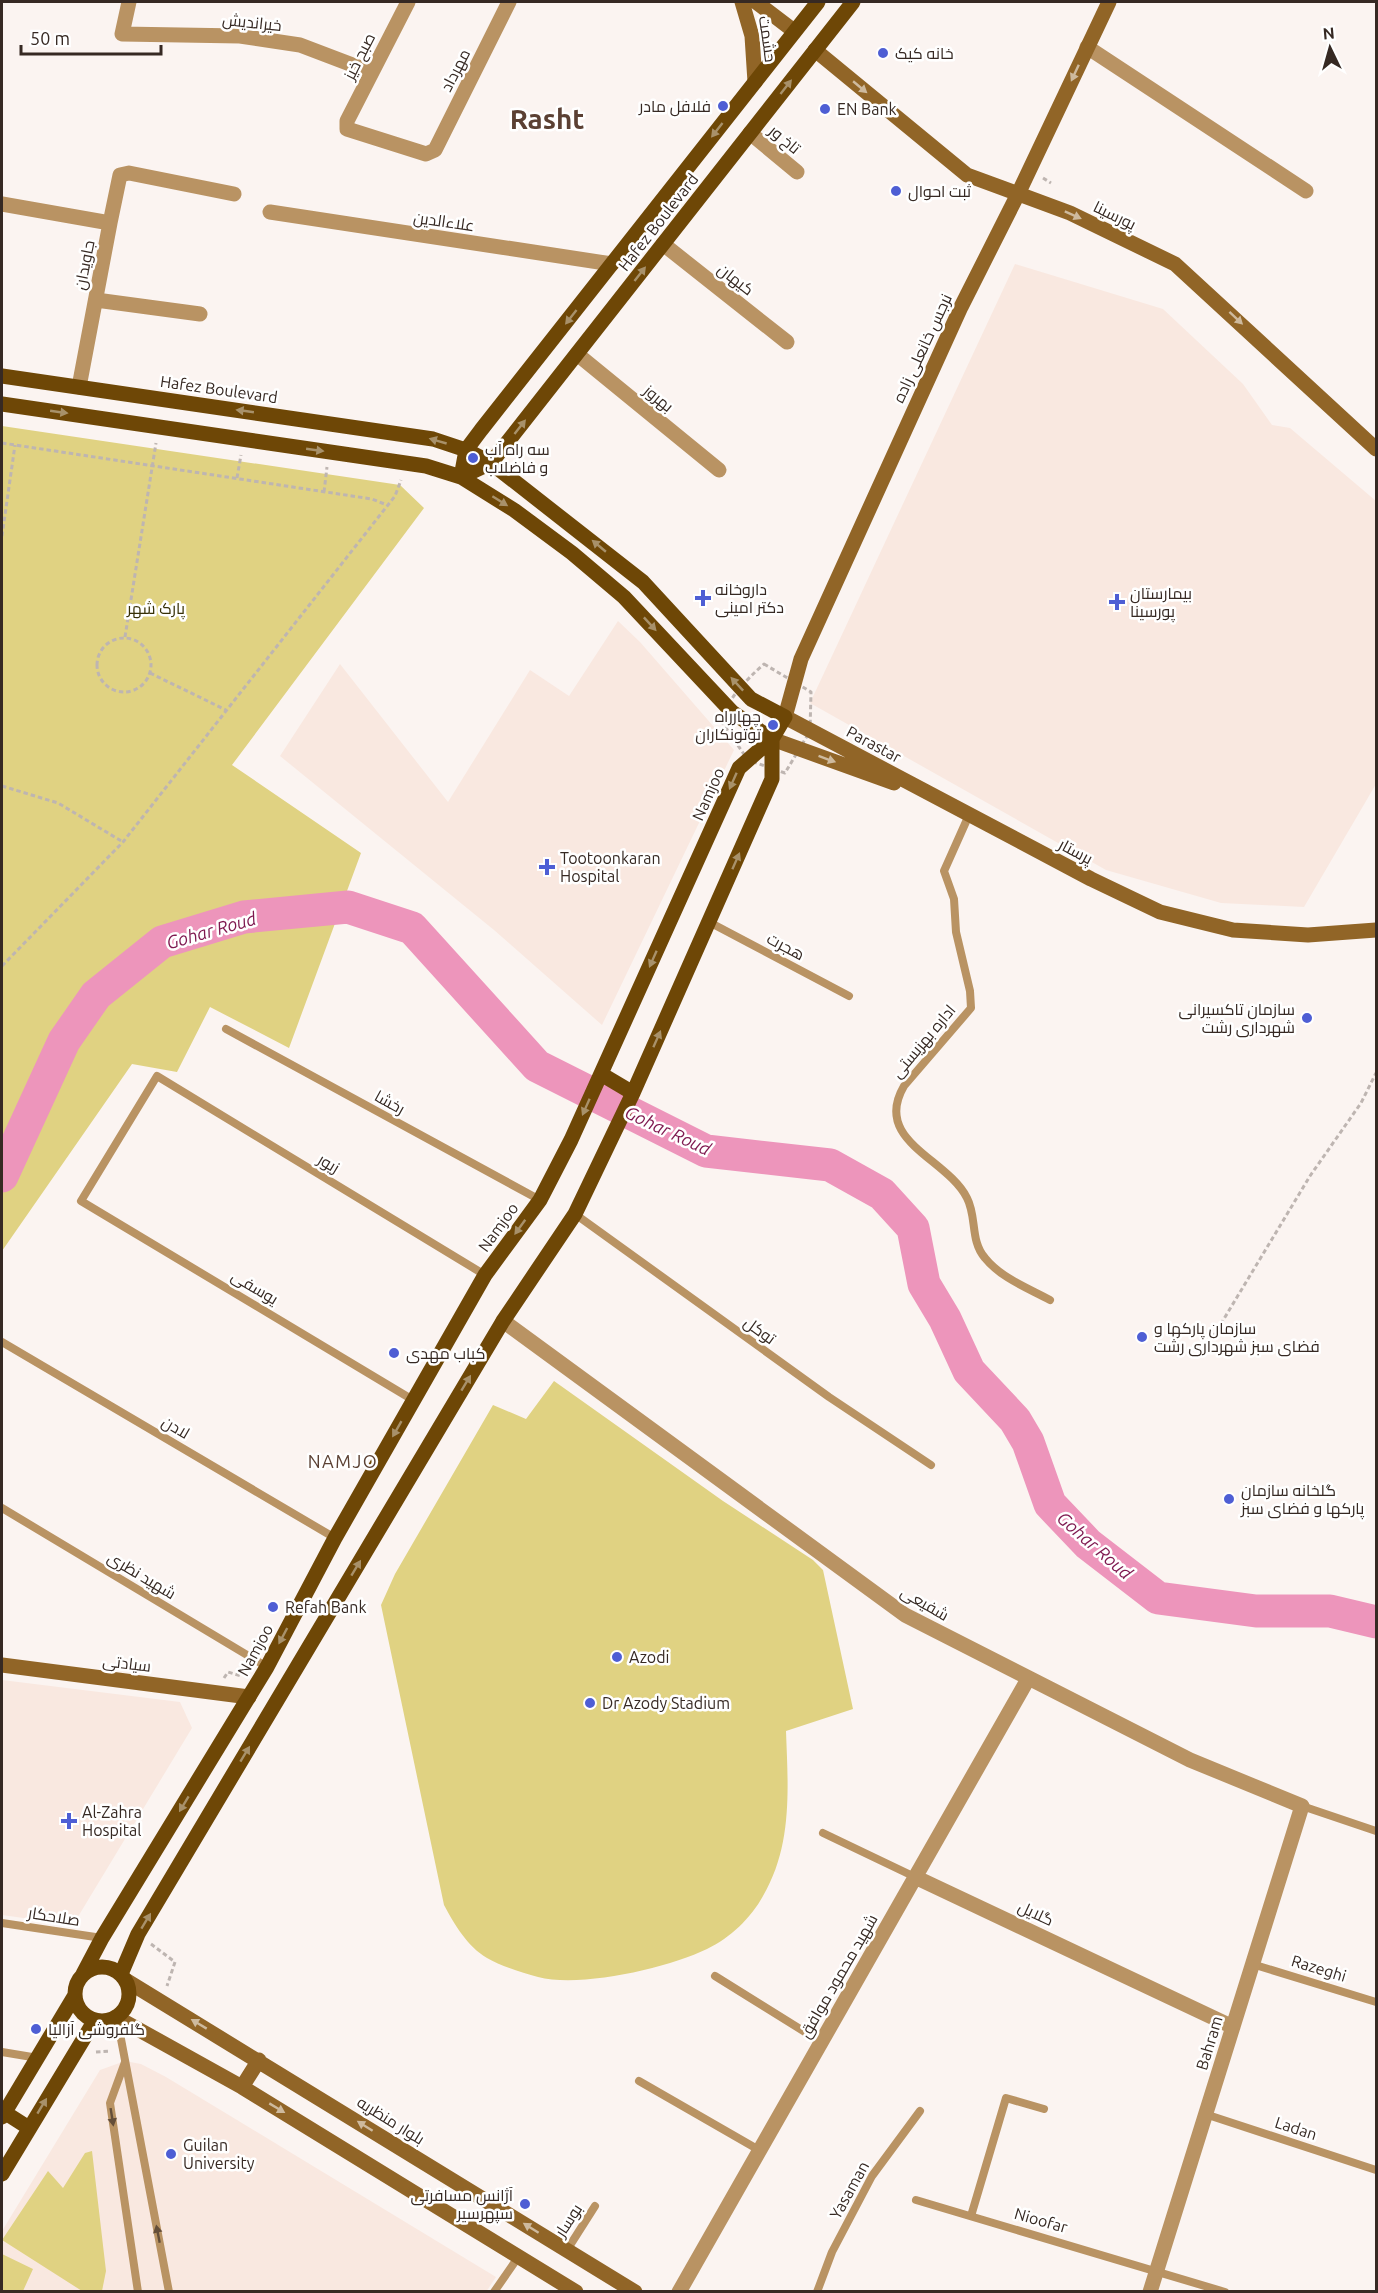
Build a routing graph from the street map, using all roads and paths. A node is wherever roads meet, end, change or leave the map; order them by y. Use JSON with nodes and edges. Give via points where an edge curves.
{"nodes":[{"id":1,"x":129,"y":2,"type":"edge"},
{"id":2,"x":408,"y":2,"type":"edge"},
{"id":3,"x":509,"y":2,"type":"edge"},
{"id":4,"x":742,"y":2,"type":"edge"},
{"id":5,"x":756,"y":2,"type":"edge"},
{"id":6,"x":818,"y":2,"type":"edge"},
{"id":7,"x":853,"y":2,"type":"edge"},
{"id":8,"x":1109,"y":2,"type":"edge"},
{"id":9,"x":794,"y":31,"type":"junction"},
{"id":10,"x":1088,"y":47,"type":"junction"},
{"id":11,"x":815,"y":50,"type":"junction"},
{"id":12,"x":371,"y":72,"type":"junction"},
{"id":13,"x":755,"y":82,"type":"junction"},
{"id":14,"x":347,"y":129,"type":"joint"},
{"id":15,"x":750,"y":133,"type":"junction"},
{"id":16,"x":796,"y":172,"type":"dead end"},
{"id":17,"x":1305,"y":191,"type":"dead end"},
{"id":18,"x":234,"y":194,"type":"dead end"},
{"id":19,"x":1018,"y":194,"type":"junction"},
{"id":20,"x":2,"y":204,"type":"edge"},
{"id":21,"x":270,"y":212,"type":"dead end"},
{"id":22,"x":110,"y":223,"type":"junction"},
{"id":23,"x":663,"y":244,"type":"junction"},
{"id":24,"x":612,"y":264,"type":"junction"},
{"id":25,"x":96,"y":300,"type":"junction"},
{"id":26,"x":200,"y":314,"type":"dead end"},
{"id":27,"x":787,"y":342,"type":"dead end"},
{"id":28,"x":577,"y":354,"type":"junction"},
{"id":29,"x":2,"y":376,"type":"edge"},
{"id":30,"x":79,"y":387,"type":"junction"},
{"id":31,"x":2,"y":404,"type":"edge"},
{"id":32,"x":2,"y":443,"type":"edge"},
{"id":33,"x":156,"y":443,"type":"dead end"},
{"id":34,"x":15,"y":445,"type":"junction"},
{"id":35,"x":1377,"y":449,"type":"edge"},
{"id":36,"x":466,"y":450,"type":"junction"},
{"id":37,"x":241,"y":455,"type":"dead end"},
{"id":38,"x":407,"y":463,"type":"junction"},
{"id":39,"x":491,"y":463,"type":"junction"},
{"id":40,"x":152,"y":466,"type":"junction"},
{"id":41,"x":327,"y":467,"type":"dead end"},
{"id":42,"x":719,"y":470,"type":"dead end"},
{"id":43,"x":461,"y":477,"type":"junction"},
{"id":44,"x":237,"y":478,"type":"junction"},
{"id":45,"x":324,"y":492,"type":"junction"},
{"id":46,"x":387,"y":506,"type":"junction"},
{"id":47,"x":2,"y":536,"type":"edge"},
{"id":48,"x":125,"y":637,"type":"junction"},
{"id":49,"x":150,"y":673,"type":"junction"},
{"id":50,"x":226,"y":710,"type":"junction"},
{"id":51,"x":784,"y":717,"type":"junction"},
{"id":52,"x":772,"y":740,"type":"junction"},
{"id":53,"x":2,"y":786,"type":"edge"},
{"id":54,"x":947,"y":802,"type":"junction"},
{"id":55,"x":969,"y":814,"type":"junction"},
{"id":56,"x":123,"y":842,"type":"junction"},
{"id":57,"x":709,"y":922,"type":"junction"},
{"id":58,"x":1377,"y":930,"type":"edge"},
{"id":59,"x":2,"y":966,"type":"edge"},
{"id":60,"x":849,"y":996,"type":"dead end"},
{"id":61,"x":226,"y":1029,"type":"dead end"},
{"id":62,"x":1377,"y":1073,"type":"edge"},
{"id":63,"x":601,"y":1074,"type":"junction"},
{"id":64,"x":633,"y":1093,"type":"junction"},
{"id":65,"x":540,"y":1200,"type":"junction"},
{"id":66,"x":81,"y":1201,"type":"joint"},
{"id":67,"x":575,"y":1214,"type":"junction"},
{"id":68,"x":486,"y":1275,"type":"junction"},
{"id":69,"x":1050,"y":1300,"type":"dead end"},
{"id":70,"x":503,"y":1321,"type":"junction"},
{"id":71,"x":1213,"y":1337,"type":"dead end"},
{"id":72,"x":2,"y":1342,"type":"edge"},
{"id":73,"x":413,"y":1400,"type":"junction"},
{"id":74,"x":931,"y":1465,"type":"dead end"},
{"id":75,"x":2,"y":1508,"type":"edge"},
{"id":76,"x":335,"y":1538,"type":"junction"},
{"id":77,"x":2,"y":1665,"type":"edge"},
{"id":78,"x":267,"y":1667,"type":"junction"},
{"id":79,"x":1028,"y":1679,"type":"junction"},
{"id":80,"x":249,"y":1697,"type":"junction"},
{"id":81,"x":1302,"y":1806,"type":"junction"},
{"id":82,"x":1377,"y":1831,"type":"edge"},
{"id":83,"x":823,"y":1833,"type":"dead end"},
{"id":84,"x":164,"y":1837,"type":"junction"},
{"id":85,"x":188,"y":1851,"type":"junction"},
{"id":86,"x":915,"y":1876,"type":"junction"},
{"id":87,"x":2,"y":1923,"type":"edge"},
{"id":88,"x":138,"y":1934,"type":"junction"},
{"id":89,"x":102,"y":1938,"type":"junction"},
{"id":90,"x":1252,"y":1964,"type":"junction"},
{"id":91,"x":83,"y":1974,"type":"junction"},
{"id":92,"x":715,"y":1976,"type":"dead end"},
{"id":93,"x":124,"y":1978,"type":"junction"},
{"id":94,"x":75,"y":1995,"type":"junction"},
{"id":95,"x":162,"y":2002,"type":"junction"},
{"id":96,"x":1377,"y":2002,"type":"edge"},
{"id":97,"x":116,"y":2017,"type":"junction"},
{"id":98,"x":95,"y":2020,"type":"junction"},
{"id":99,"x":1233,"y":2026,"type":"junction"},
{"id":100,"x":821,"y":2042,"type":"junction"},
{"id":101,"x":2,"y":2052,"type":"edge"},
{"id":102,"x":38,"y":2058,"type":"junction"},
{"id":103,"x":259,"y":2060,"type":"junction"},
{"id":104,"x":126,"y":2061,"type":"junction"},
{"id":105,"x":639,"y":2081,"type":"dead end"},
{"id":106,"x":242,"y":2087,"type":"junction"},
{"id":107,"x":1044,"y":2109,"type":"dead end"},
{"id":108,"x":920,"y":2111,"type":"dead end"},
{"id":109,"x":3,"y":2114,"type":"edge"},
{"id":110,"x":1205,"y":2114,"type":"junction"},
{"id":111,"x":29,"y":2128,"type":"junction"},
{"id":112,"x":759,"y":2150,"type":"junction"},
{"id":113,"x":1377,"y":2170,"type":"edge"},
{"id":114,"x":2,"y":2174,"type":"edge"},
{"id":115,"x":916,"y":2200,"type":"dead end"},
{"id":116,"x":595,"y":2206,"type":"dead end"},
{"id":117,"x":971,"y":2216,"type":"junction"},
{"id":118,"x":567,"y":2250,"type":"junction"},
{"id":119,"x":519,"y":2256,"type":"junction"},
{"id":120,"x":1157,"y":2269,"type":"junction"},
{"id":121,"x":138,"y":2292,"type":"edge"},
{"id":122,"x":169,"y":2292,"type":"edge"},
{"id":123,"x":494,"y":2292,"type":"edge"},
{"id":124,"x":576,"y":2292,"type":"edge"},
{"id":125,"x":635,"y":2292,"type":"edge"},
{"id":126,"x":679,"y":2292,"type":"edge"},
{"id":127,"x":817,"y":2292,"type":"edge"},
{"id":128,"x":1150,"y":2292,"type":"edge"},
{"id":129,"x":1225,"y":2292,"type":"edge"}],
"edges":[{"from":1,"to":12,"type":"street","name":"خیراندیش","via":[[122,34],[240,36],[290,44]]},
{"from":2,"to":12,"type":"street","name":"صبح خیز"},
{"from":3,"to":14,"type":"street","name":"مهرداد","via":[[431,153]]},
{"from":4,"to":13,"type":"street","name":"حشمت","via":[[752,36]]},
{"from":5,"to":9,"type":"street","name":"حشمت"},
{"from":6,"to":9,"type":"main road","name":"Hafez Boulevard"},
{"from":7,"to":11,"type":"main road","name":"Hafez Boulevard"},
{"from":8,"to":10,"type":"street","name":"نرجس خانعلی زاده"},
{"from":9,"to":11,"type":"main road"},
{"from":9,"to":13,"type":"main road","name":"Hafez Boulevard"},
{"from":10,"to":17,"type":"street"},
{"from":10,"to":19,"type":"street","name":"نرجس خانعلی زاده","one_way":true},
{"from":15,"to":11,"type":"main road","name":"Hafez Boulevard","one_way":true},
{"from":11,"to":19,"type":"street","name":"پورسینا","one_way":true,"via":[[967,175]]},
{"from":12,"to":14,"type":"street","name":"صبح خیز"},
{"from":13,"to":24,"type":"main road","name":"Hafez Boulevard","one_way":true},
{"from":15,"to":16,"type":"street","name":"تاخ ور"},
{"from":15,"to":23,"type":"main road","name":"Hafez Boulevard"},
{"from":18,"to":22,"type":"street","via":[[129,173],[120,175]]},
{"from":19,"to":35,"type":"street","name":"پورسینا","one_way":true,"via":[[1070,213],[1175,264]]},
{"from":19,"to":51,"type":"street","name":"نرجس خانعلی زاده","via":[[961,307],[801,658]]},
{"from":20,"to":22,"type":"street","name":"جاویدان"},
{"from":21,"to":24,"type":"street","name":"علاءالدین"},
{"from":22,"to":25,"type":"street","name":"جاویدان"},
{"from":23,"to":27,"type":"street","name":"کیهان"},
{"from":28,"to":23,"type":"main road","name":"Hafez Boulevard","one_way":true},
{"from":24,"to":36,"type":"main road","name":"Hafez Boulevard","one_way":true},
{"from":25,"to":26,"type":"street"},
{"from":25,"to":30,"type":"street","name":"جاویدان"},
{"from":39,"to":28,"type":"main road","name":"Hafez Boulevard","one_way":true},
{"from":28,"to":42,"type":"street","name":"بهروز"},
{"from":29,"to":30,"type":"main road","name":"Hafez Boulevard"},
{"from":36,"to":30,"type":"main road","name":"Hafez Boulevard","one_way":true,"via":[[433,439]]},
{"from":31,"to":38,"type":"main road","one_way":true},
{"from":32,"to":34,"type":"path"},
{"from":33,"to":40,"type":"path"},
{"from":34,"to":40,"type":"path"},
{"from":34,"to":47,"type":"path"},
{"from":36,"to":39,"type":"main road","name":"Hafez Boulevard"},
{"from":36,"to":43,"type":"main road","name":"Hafez Boulevard"},
{"from":37,"to":44,"type":"path"},
{"from":38,"to":43,"type":"main road"},
{"from":38,"to":46,"type":"path","via":[[395,496]]},
{"from":39,"to":43,"type":"main road","name":"Hafez Boulevard"},
{"from":51,"to":39,"type":"main road","name":"Hafez Boulevard","one_way":true,"via":[[751,699],[643,582]]},
{"from":40,"to":44,"type":"path"},
{"from":40,"to":48,"type":"path"},
{"from":41,"to":45,"type":"path"},
{"from":43,"to":52,"type":"main road","one_way":true,"via":[[514,510],[616,589],[732,712]]},
{"from":44,"to":45,"type":"path"},
{"from":45,"to":46,"type":"path","via":[[372,499]]},
{"from":46,"to":50,"type":"path"},
{"from":48,"to":49,"type":"path","via":[[135,639],[149,653]]},
{"from":48,"to":49,"type":"path","via":[[106,644],[99,652],[96,661],[101,681],[109,688],[128,692],[138,689]]},
{"from":49,"to":50,"type":"path"},
{"from":50,"to":56,"type":"path"},
{"from":51,"to":52,"type":"main road"},
{"from":51,"to":54,"type":"street","name":"Parastar"},
{"from":52,"to":54,"type":"street","name":"پرستار","one_way":true},
{"from":57,"to":52,"type":"main road","one_way":true,"via":[[772,779]]},
{"from":52,"to":63,"type":"main road","name":"Namjoo","one_way":true,"via":[[739,768]]},
{"from":53,"to":56,"type":"path","via":[[58,803]]},
{"from":54,"to":55,"type":"street","name":"پرستار"},
{"from":55,"to":58,"type":"street","name":"پرستار","via":[[1160,912],[1233,930],[1308,934]]},
{"from":55,"to":69,"type":"lane","name":"اداره بهزیستی","via":[[944,871],[956,908],[956,932],[971,1008],[903,1086],[895,1116],[903,1134],[966,1195],[983,1256],[1003,1274]]},
{"from":56,"to":59,"type":"path"},
{"from":57,"to":60,"type":"lane","name":"هجرت"},
{"from":64,"to":57,"type":"main road","one_way":true},
{"from":61,"to":65,"type":"lane","name":"رخشا"},
{"from":62,"to":71,"type":"path"},
{"from":63,"to":64,"type":"main road"},
{"from":63,"to":65,"type":"main road","name":"Namjoo","one_way":true},
{"from":64,"to":67,"type":"main road"},
{"from":65,"to":68,"type":"main road","name":"Namjoo","one_way":true},
{"from":66,"to":68,"type":"lane","name":"زیور","via":[[157,1076]]},
{"from":66,"to":73,"type":"lane","name":"یوسفی"},
{"from":67,"to":70,"type":"main road"},
{"from":67,"to":74,"type":"lane","name":"توکل","via":[[819,1391]]},
{"from":68,"to":73,"type":"main road","name":"Namjoo"},
{"from":70,"to":79,"type":"street","name":"شفیعی","via":[[905,1615]]},
{"from":85,"to":70,"type":"main road","one_way":true},
{"from":72,"to":76,"type":"lane","name":"لادن"},
{"from":73,"to":76,"type":"main road","name":"Namjoo","one_way":true},
{"from":75,"to":78,"type":"lane","name":"شهید نظری"},
{"from":76,"to":78,"type":"main road","name":"Namjoo","one_way":true},
{"from":77,"to":80,"type":"street","name":"سیادتی"},
{"from":78,"to":80,"type":"main road","name":"Namjoo"},
{"from":79,"to":81,"type":"street","name":"شفیعی","via":[[1190,1760]]},
{"from":79,"to":86,"type":"street","name":"شهید محمود موافق"},
{"from":80,"to":84,"type":"main road","name":"Namjoo","one_way":true},
{"from":81,"to":82,"type":"lane","name":"شفیعی"},
{"from":81,"to":90,"type":"street","name":"Bahram"},
{"from":83,"to":86,"type":"lane","name":"گلایل"},
{"from":84,"to":85,"type":"main road"},
{"from":84,"to":89,"type":"main road","name":"Namjoo"},
{"from":88,"to":85,"type":"main road","one_way":true},
{"from":86,"to":99,"type":"street","name":"گلایل"},
{"from":86,"to":100,"type":"street","name":"شهید محمود موافق"},
{"from":87,"to":89,"type":"lane","name":"صلاحکار"},
{"from":88,"to":93,"type":"main road"},
{"from":88,"to":95,"type":"path","via":[[176,1962]]},
{"from":89,"to":91,"type":"main road","name":"Namjoo"},
{"from":90,"to":96,"type":"lane","name":"Razeghi"},
{"from":90,"to":99,"type":"street","name":"Bahram"},
{"from":91,"to":93,"type":"main road","via":[[102,1967]]},
{"from":91,"to":94,"type":"main road"},
{"from":92,"to":100,"type":"lane"},
{"from":93,"to":95,"type":"street","name":"بلوار منظریه"},
{"from":93,"to":97,"type":"main road","via":[[128,2001]]},
{"from":94,"to":98,"type":"main road","via":[[79,2008]]},
{"from":94,"to":102,"type":"main road"},
{"from":103,"to":95,"type":"street","name":"بلوار منظریه","one_way":true},
{"from":97,"to":98,"type":"main road"},
{"from":97,"to":104,"type":"lane"},
{"from":97,"to":106,"type":"street"},
{"from":111,"to":98,"type":"main road","one_way":true},
{"from":99,"to":110,"type":"street","name":"Bahram"},
{"from":100,"to":112,"type":"street","name":"شهید محمود موافق"},
{"from":101,"to":102,"type":"lane"},
{"from":102,"to":109,"type":"main road"},
{"from":103,"to":106,"type":"street"},
{"from":118,"to":103,"type":"street","name":"بلوار منظریه","one_way":true},
{"from":104,"to":121,"type":"lane","one_way":true,"via":[[110,2103]]},
{"from":122,"to":104,"type":"lane","one_way":true},
{"from":105,"to":112,"type":"lane"},
{"from":106,"to":119,"type":"street","one_way":true},
{"from":107,"to":117,"type":"lane","via":[[1006,2098]]},
{"from":108,"to":127,"type":"lane","name":"Yasaman","via":[[872,2176],[832,2252]]},
{"from":109,"to":111,"type":"main road"},
{"from":110,"to":113,"type":"lane","name":"Ladan"},
{"from":110,"to":120,"type":"street","name":"Bahram"},
{"from":111,"to":114,"type":"main road"},
{"from":112,"to":126,"type":"street","name":"شهید محمود موافق"},
{"from":115,"to":117,"type":"lane","name":"Nioofar"},
{"from":116,"to":118,"type":"lane","name":"بوسار"},
{"from":117,"to":120,"type":"lane","name":"Nioofar"},
{"from":118,"to":125,"type":"street","name":"بلوار منظریه"},
{"from":119,"to":123,"type":"lane"},
{"from":119,"to":124,"type":"street"},
{"from":120,"to":128,"type":"street","name":"Bahram"},
{"from":120,"to":129,"type":"lane","name":"Nioofar"}]}
